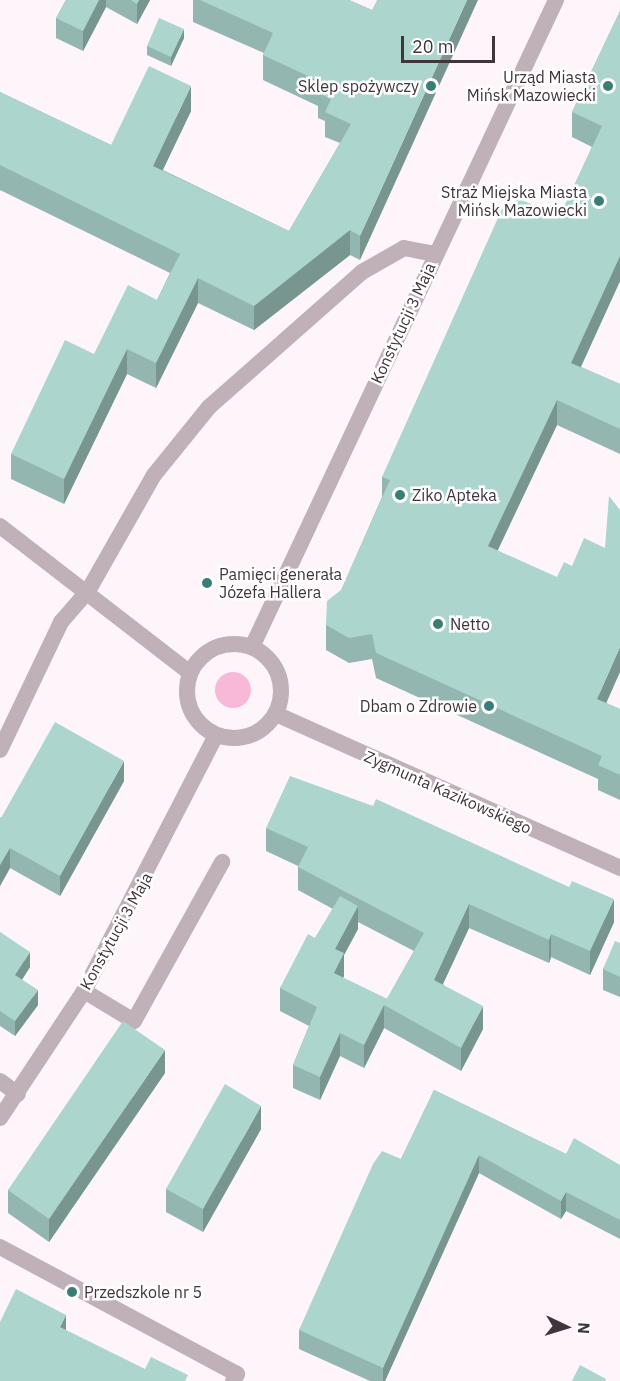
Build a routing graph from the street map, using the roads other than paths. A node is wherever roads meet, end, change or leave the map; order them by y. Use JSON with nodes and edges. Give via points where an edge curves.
{"nodes":[{"id":1,"x":556,"y":0,"type":"edge"},
{"id":2,"x":435,"y":254,"type":"junction"},
{"id":3,"x":0,"y":526,"type":"edge"},
{"id":4,"x":88,"y":591,"type":"junction"},
{"id":5,"x":252,"y":647,"type":"junction"},
{"id":6,"x":190,"y":673,"type":"junction"},
{"id":7,"x":276,"y":714,"type":"junction"},
{"id":8,"x":216,"y":735,"type":"junction"},
{"id":9,"x":0,"y":750,"type":"edge"},
{"id":10,"x":222,"y":862,"type":"dead end"},
{"id":11,"x":620,"y":868,"type":"edge"},
{"id":12,"x":84,"y":991,"type":"junction"},
{"id":13,"x":0,"y":1081,"type":"edge"},
{"id":14,"x":18,"y":1094,"type":"junction"},
{"id":15,"x":0,"y":1118,"type":"edge"},
{"id":16,"x":0,"y":1247,"type":"edge"},
{"id":17,"x":233,"y":1381,"type":"edge"}],
"edges":[{"from":1,"to":2,"type":"street","name":"Konstytucji 3 Maja"},
{"from":2,"to":4,"type":"street","via":[[404,248],[362,272],[209,407],[154,475]]},
{"from":2,"to":5,"type":"street","name":"Konstytucji 3 Maja"},
{"from":3,"to":4,"type":"street"},
{"from":4,"to":6,"type":"street"},
{"from":4,"to":9,"type":"street","via":[[61,622]]},
{"from":5,"to":6,"type":"street","via":[[216,648]]},
{"from":5,"to":7,"type":"street","via":[[274,666],[280,680]]},
{"from":6,"to":8,"type":"street","via":[[188,702],[198,722]]},
{"from":7,"to":8,"type":"street","via":[[245,737]]},
{"from":7,"to":11,"type":"street","name":"Zygmunta Kazikowskiego"},
{"from":8,"to":12,"type":"street","name":"Konstytucji 3 Maja"},
{"from":10,"to":12,"type":"street","via":[[134,1021]]},
{"from":12,"to":14,"type":"street","name":"Konstytucji 3 Maja"},
{"from":13,"to":14,"type":"street"},
{"from":14,"to":15,"type":"street","name":"Konstytucji 3 Maja"},
{"from":16,"to":17,"type":"street","via":[[237,1374]]}]}
